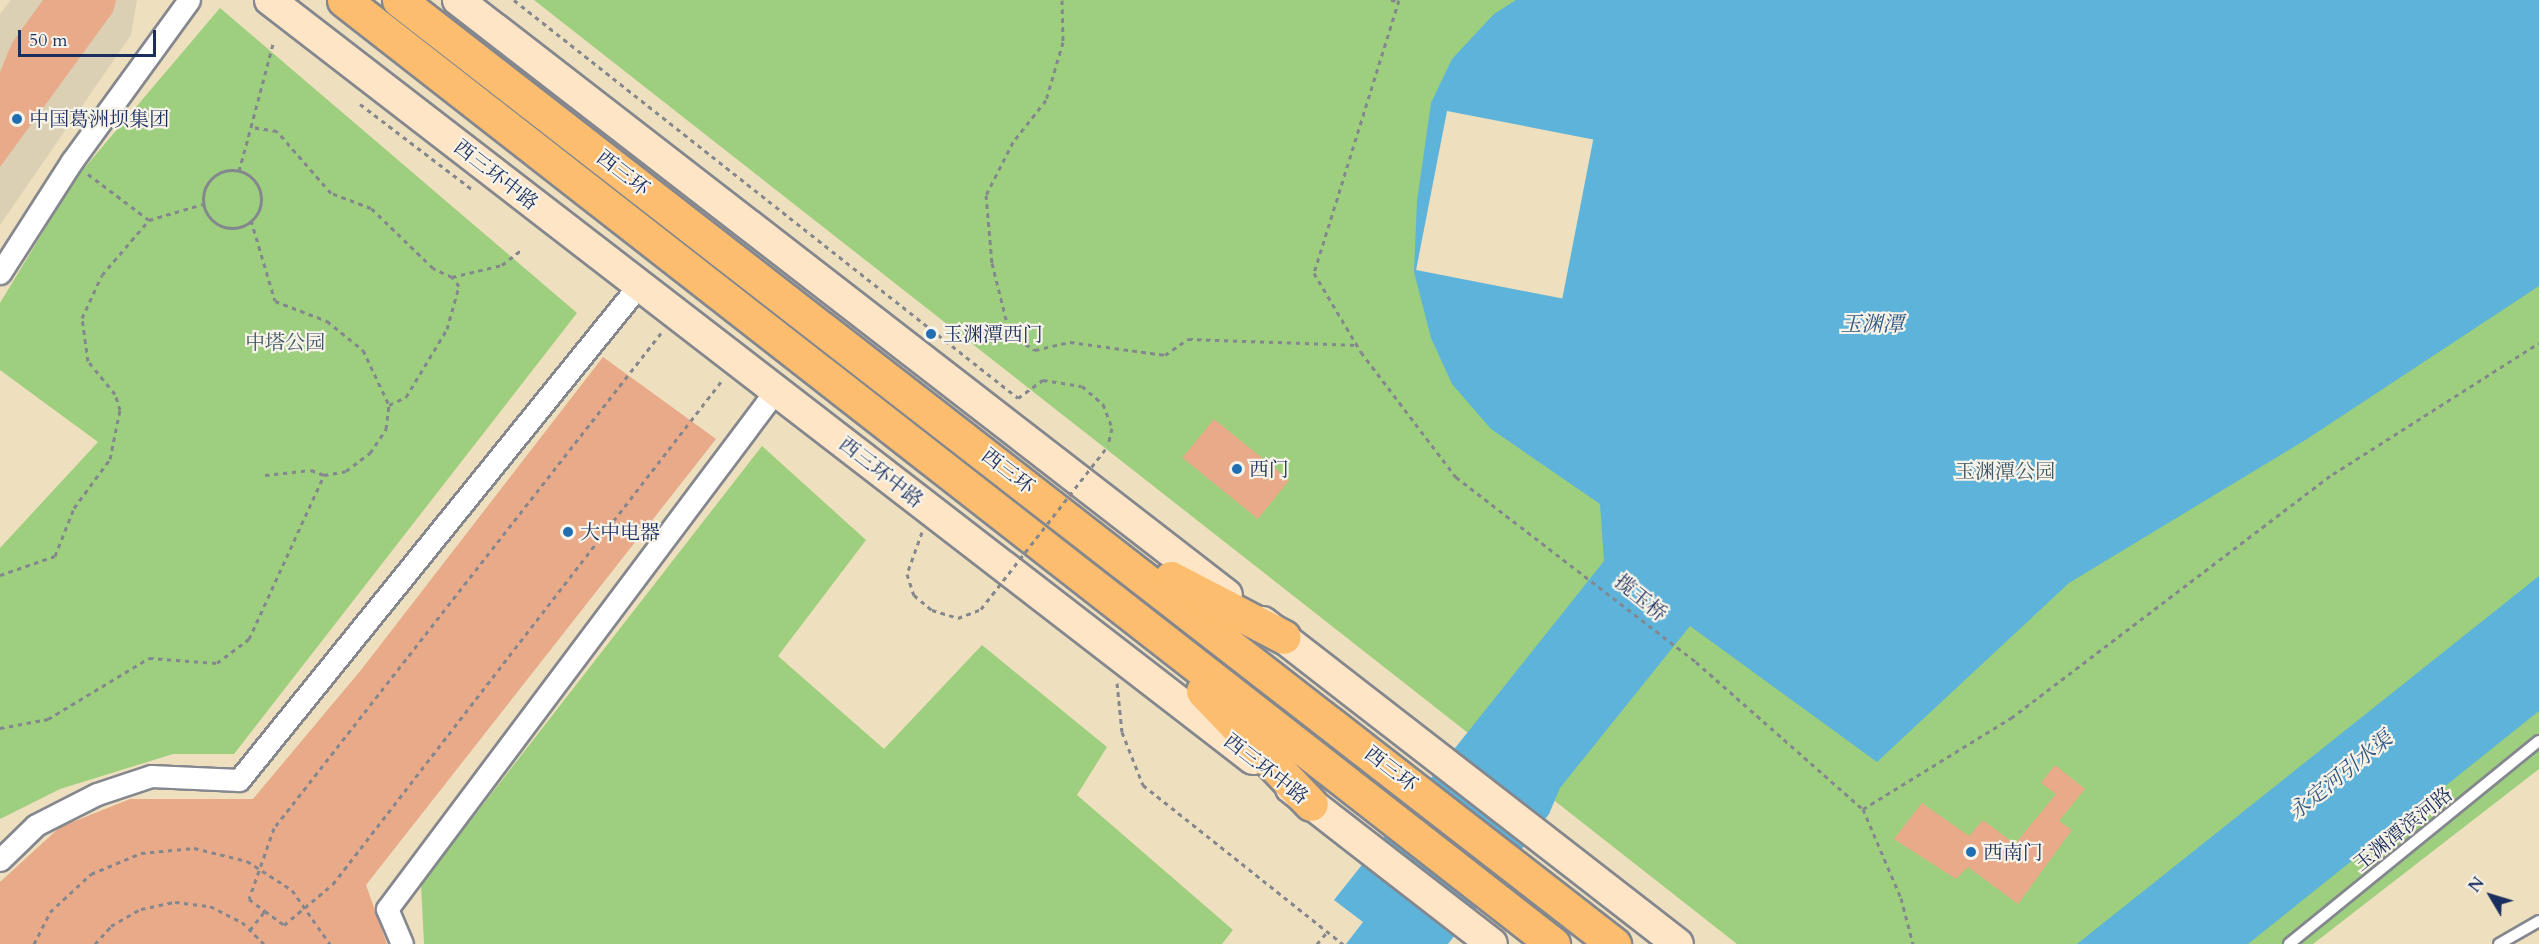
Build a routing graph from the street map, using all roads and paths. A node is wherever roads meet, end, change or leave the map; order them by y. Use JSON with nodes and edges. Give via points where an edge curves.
{"nodes":[{"id":1,"x":189,"y":0,"type":"edge"},
{"id":2,"x":344,"y":0,"type":"edge"},
{"id":3,"x":399,"y":0,"type":"edge"},
{"id":4,"x":458,"y":0,"type":"edge"},
{"id":5,"x":514,"y":0,"type":"edge"},
{"id":6,"x":1062,"y":0,"type":"edge"},
{"id":7,"x":1391,"y":0,"type":"edge"},
{"id":8,"x":272,"y":1,"type":"edge"},
{"id":9,"x":1399,"y":1,"type":"edge"},
{"id":10,"x":273,"y":44,"type":"dead end"},
{"id":11,"x":251,"y":128,"type":"junction"},
{"id":12,"x":72,"y":161,"type":"junction"},
{"id":13,"x":238,"y":171,"type":"junction"},
{"id":14,"x":203,"y":204,"type":"junction"},
{"id":15,"x":149,"y":220,"type":"junction"},
{"id":16,"x":251,"y":220,"type":"junction"},
{"id":17,"x":521,"y":250,"type":"dead end"},
{"id":18,"x":0,"y":273,"type":"edge"},
{"id":19,"x":452,"y":277,"type":"junction"},
{"id":20,"x":639,"y":285,"type":"junction"},
{"id":21,"x":662,"y":333,"type":"dead end"},
{"id":22,"x":2539,"y":343,"type":"edge"},
{"id":23,"x":1357,"y":345,"type":"junction"},
{"id":24,"x":723,"y":380,"type":"dead end"},
{"id":25,"x":776,"y":390,"type":"junction"},
{"id":26,"x":389,"y":405,"type":"junction"},
{"id":27,"x":266,"y":474,"type":"dead end"},
{"id":28,"x":324,"y":476,"type":"junction"},
{"id":29,"x":923,"y":531,"type":"dead end"},
{"id":30,"x":1095,"y":538,"type":"junction"},
{"id":31,"x":0,"y":575,"type":"edge"},
{"id":32,"x":1121,"y":605,"type":"junction"},
{"id":33,"x":1284,"y":638,"type":"junction"},
{"id":34,"x":1117,"y":678,"type":"dead end"},
{"id":35,"x":0,"y":728,"type":"edge"},
{"id":36,"x":2539,"y":741,"type":"edge"},
{"id":37,"x":1311,"y":804,"type":"junction"},
{"id":38,"x":1863,"y":809,"type":"junction"},
{"id":39,"x":0,"y":860,"type":"edge"},
{"id":40,"x":260,"y":869,"type":"junction"},
{"id":41,"x":306,"y":907,"type":"junction"},
{"id":42,"x":265,"y":911,"type":"junction"},
{"id":43,"x":2539,"y":921,"type":"edge"},
{"id":44,"x":250,"y":930,"type":"junction"},
{"id":45,"x":1326,"y":932,"type":"junction"},
{"id":46,"x":1483,"y":937,"type":"edge"},
{"id":47,"x":34,"y":944,"type":"edge"},
{"id":48,"x":95,"y":944,"type":"edge"},
{"id":49,"x":264,"y":944,"type":"edge"},
{"id":50,"x":330,"y":944,"type":"edge"},
{"id":51,"x":402,"y":944,"type":"edge"},
{"id":52,"x":1317,"y":944,"type":"edge"},
{"id":53,"x":1343,"y":944,"type":"edge"},
{"id":54,"x":1553,"y":944,"type":"edge"},
{"id":55,"x":1614,"y":944,"type":"edge"},
{"id":56,"x":1677,"y":944,"type":"edge"},
{"id":57,"x":1913,"y":944,"type":"edge"},
{"id":58,"x":2289,"y":944,"type":"edge"},
{"id":59,"x":2499,"y":944,"type":"edge"}],
"edges":[{"from":1,"to":12,"type":"street"},
{"from":2,"to":32,"type":"highway","name":"西三环"},
{"from":3,"to":30,"type":"highway","name":"西三环"},
{"from":4,"to":33,"type":"street"},
{"from":5,"to":29,"type":"path","bridge":true,"via":[[1018,398],[1043,380],[1082,386],[1103,404],[1113,428],[1108,446],[981,609],[958,618],[932,610],[914,595],[908,574]]},
{"from":6,"to":23,"type":"path","via":[[1063,42],[1046,100],[1013,142],[986,195],[992,263],[1010,335],[1035,350],[1070,342],[1165,355],[1188,339]]},
{"from":7,"to":9,"type":"path"},
{"from":8,"to":20,"type":"street","name":"西三环中路"},
{"from":9,"to":23,"type":"path","name":"揽玉桥","via":[[1314,273]]},
{"from":10,"to":11,"type":"path"},
{"from":11,"to":13,"type":"path"},
{"from":11,"to":19,"type":"path","via":[[277,131],[331,193],[371,208],[433,268]]},
{"from":12,"to":15,"type":"path"},
{"from":12,"to":18,"type":"street"},
{"from":13,"to":14,"type":"path","via":[[212,178]]},
{"from":13,"to":16,"type":"path","via":[[258,187],[260,205]]},
{"from":14,"to":15,"type":"path"},
{"from":14,"to":16,"type":"path","via":[[211,219],[226,227]]},
{"from":15,"to":31,"type":"path","via":[[102,275],[82,318],[88,361],[115,393],[120,410],[110,459],[74,508],[56,556]]},
{"from":16,"to":26,"type":"path","via":[[275,301],[327,321],[363,350]]},
{"from":17,"to":19,"type":"path","via":[[502,265]]},
{"from":19,"to":26,"type":"path","via":[[459,286],[447,329],[419,380],[406,397]]},
{"from":20,"to":25,"type":"street","name":"西三环中路"},
{"from":20,"to":39,"type":"street","via":[[239,780],[151,777],[97,794],[36,825]]},
{"from":21,"to":40,"type":"path","via":[[274,828]]},
{"from":22,"to":38,"type":"path","via":[[2333,474],[2011,718]]},
{"from":23,"to":38,"type":"path","name":"揽玉桥","via":[[1456,477],[1566,557],[1696,662]]},
{"from":24,"to":41,"type":"path","via":[[333,884]]},
{"from":25,"to":37,"type":"street","name":"西三环中路"},
{"from":25,"to":51,"type":"street","via":[[387,909]]},
{"from":26,"to":28,"type":"path","via":[[386,429],[370,453],[346,471]]},
{"from":27,"to":28,"type":"path","via":[[311,470]]},
{"from":28,"to":35,"type":"path","via":[[249,639],[217,663],[149,658],[48,719]]},
{"from":30,"to":33,"type":"highway"},
{"from":30,"to":55,"type":"highway","name":"西三环"},
{"from":32,"to":37,"type":"highway"},
{"from":32,"to":54,"type":"highway","name":"西三环"},
{"from":33,"to":56,"type":"street"},
{"from":34,"to":45,"type":"path","via":[[1122,732],[1143,785]]},
{"from":36,"to":58,"type":"lane","name":"玉渊潭滨河路"},
{"from":37,"to":46,"type":"street","name":"西三环中路"},
{"from":38,"to":57,"type":"path","via":[[1900,898]]},
{"from":40,"to":41,"type":"path","via":[[292,890]]},
{"from":40,"to":42,"type":"path","via":[[249,899]]},
{"from":40,"to":47,"type":"path","via":[[194,848],[141,853],[92,874],[50,912]]},
{"from":41,"to":42,"type":"path","via":[[284,925]]},
{"from":41,"to":50,"type":"path"},
{"from":42,"to":44,"type":"path"},
{"from":43,"to":59,"type":"lane"},
{"from":44,"to":48,"type":"path","via":[[210,906],[175,902],[141,909],[111,926]]},
{"from":44,"to":49,"type":"path"},
{"from":45,"to":52,"type":"path"},
{"from":45,"to":53,"type":"path"}]}
